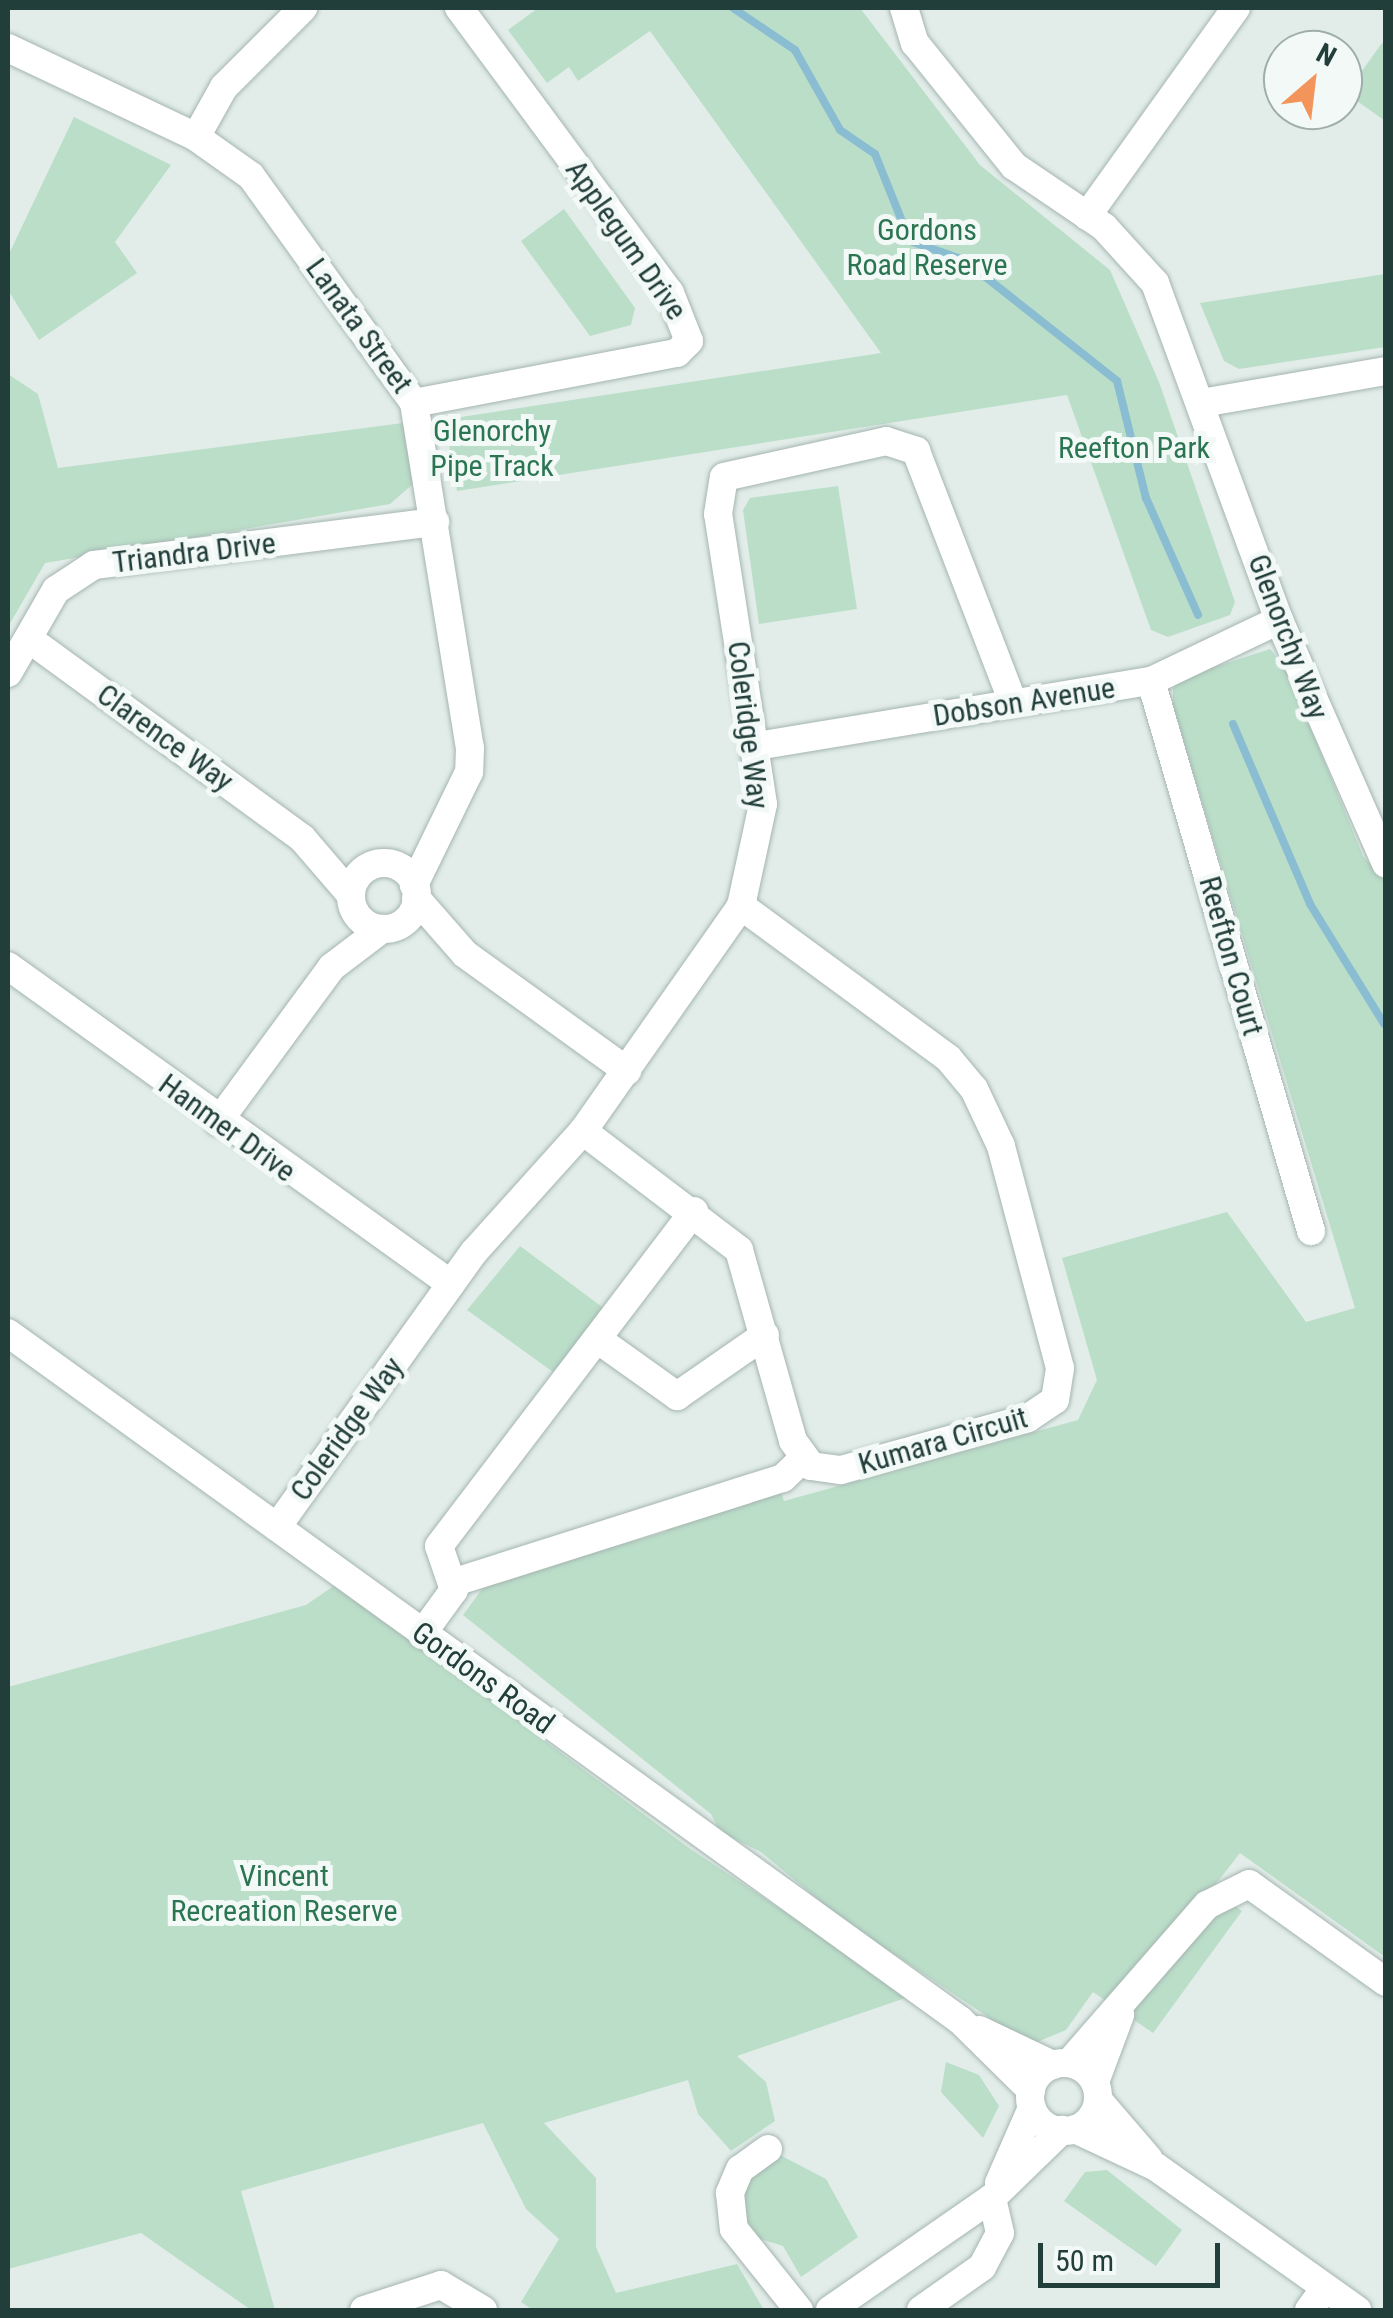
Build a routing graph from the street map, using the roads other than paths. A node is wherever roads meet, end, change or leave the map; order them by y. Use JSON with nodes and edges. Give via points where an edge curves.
{"nodes":[{"id":1,"x":302,"y":8,"type":"edge"},
{"id":2,"x":459,"y":8,"type":"edge"},
{"id":3,"x":904,"y":8,"type":"edge"},
{"id":4,"x":1236,"y":8,"type":"edge"},
{"id":5,"x":8,"y":48,"type":"edge"},
{"id":6,"x":196,"y":137,"type":"junction"},
{"id":7,"x":1087,"y":216,"type":"junction"},
{"id":8,"x":1386,"y":371,"type":"edge"},
{"id":9,"x":414,"y":403,"type":"junction"},
{"id":10,"x":1202,"y":404,"type":"junction"},
{"id":11,"x":435,"y":522,"type":"junction"},
{"id":12,"x":1279,"y":620,"type":"junction"},
{"id":13,"x":29,"y":639,"type":"junction"},
{"id":14,"x":8,"y":674,"type":"edge"},
{"id":15,"x":1151,"y":681,"type":"junction"},
{"id":16,"x":1013,"y":703,"type":"junction"},
{"id":17,"x":756,"y":746,"type":"junction"},
{"id":18,"x":442,"y":816,"type":"junction"},
{"id":19,"x":302,"y":838,"type":"junction"},
{"id":20,"x":1386,"y":864,"type":"edge"},
{"id":21,"x":379,"y":865,"type":"junction"},
{"id":22,"x":415,"y":892,"type":"junction"},
{"id":23,"x":352,"y":901,"type":"junction"},
{"id":24,"x":741,"y":906,"type":"junction"},
{"id":25,"x":388,"y":928,"type":"junction"},
{"id":26,"x":465,"y":954,"type":"junction"},
{"id":27,"x":8,"y":966,"type":"edge"},
{"id":28,"x":332,"y":967,"type":"junction"},
{"id":29,"x":627,"y":1071,"type":"junction"},
{"id":30,"x":218,"y":1122,"type":"junction"},
{"id":31,"x":583,"y":1130,"type":"junction"},
{"id":32,"x":694,"y":1210,"type":"junction"},
{"id":33,"x":1311,"y":1231,"type":"dead end"},
{"id":34,"x":450,"y":1284,"type":"junction"},
{"id":35,"x":8,"y":1334,"type":"edge"},
{"id":36,"x":765,"y":1336,"type":"junction"},
{"id":37,"x":600,"y":1341,"type":"junction"},
{"id":38,"x":803,"y":1459,"type":"junction"},
{"id":39,"x":277,"y":1527,"type":"junction"},
{"id":40,"x":455,"y":1582,"type":"junction"},
{"id":41,"x":422,"y":1634,"type":"junction"},
{"id":42,"x":1386,"y":1982,"type":"edge"},
{"id":43,"x":1120,"y":2015,"type":"junction"},
{"id":44,"x":960,"y":2020,"type":"junction"},
{"id":45,"x":1061,"y":2064,"type":"junction"},
{"id":46,"x":1096,"y":2091,"type":"junction"},
{"id":47,"x":1032,"y":2099,"type":"junction"},
{"id":48,"x":1068,"y":2130,"type":"junction"},
{"id":49,"x":768,"y":2150,"type":"dead end"},
{"id":50,"x":1156,"y":2167,"type":"junction"},
{"id":51,"x":992,"y":2198,"type":"junction"},
{"id":52,"x":1317,"y":2299,"type":"edge"},
{"id":53,"x":364,"y":2310,"type":"edge"},
{"id":54,"x":482,"y":2310,"type":"edge"},
{"id":55,"x":800,"y":2310,"type":"edge"},
{"id":56,"x":830,"y":2310,"type":"edge"},
{"id":57,"x":921,"y":2310,"type":"edge"},
{"id":58,"x":1357,"y":2310,"type":"edge"}],
"edges":[{"from":1,"to":6,"type":"street","via":[[224,87]]},
{"from":2,"to":9,"type":"street","name":"Applegum Drive","via":[[670,293],[689,341],[678,353]]},
{"from":3,"to":7,"type":"street","name":"Glenorchy Way","via":[[916,43],[1014,166]]},
{"from":4,"to":7,"type":"street"},
{"from":5,"to":6,"type":"street","name":"Lanata Street"},
{"from":6,"to":9,"type":"street","name":"Lanata Street","via":[[251,176]]},
{"from":7,"to":10,"type":"street","name":"Glenorchy Way","via":[[1154,283]]},
{"from":8,"to":10,"type":"street"},
{"from":9,"to":11,"type":"street","name":"Lanata Street"},
{"from":10,"to":12,"type":"street","name":"Glenorchy Way"},
{"from":11,"to":13,"type":"street","name":"Triandra Drive","via":[[94,565],[56,590]]},
{"from":11,"to":18,"type":"street","name":"Lanata Street","via":[[470,748],[469,772]]},
{"from":12,"to":15,"type":"street","name":"Dobson Avenue"},
{"from":12,"to":20,"type":"street","name":"Glenorchy Way"},
{"from":13,"to":14,"type":"street","name":"Triandra Drive"},
{"from":13,"to":19,"type":"street","name":"Clarence Way"},
{"from":15,"to":16,"type":"street","name":"Dobson Avenue"},
{"from":15,"to":33,"type":"street","name":"Reefton Court"},
{"from":16,"to":17,"type":"street","name":"Dobson Avenue"},
{"from":16,"to":17,"type":"street","name":"Coleridge Way","via":[[916,451],[886,441],[738,468],[716,493]]},
{"from":17,"to":24,"type":"street","name":"Coleridge Way","via":[[760,837]]},
{"from":18,"to":21,"type":"street","name":"Lanata Street"},
{"from":18,"to":22,"type":"street","name":"Lanata Street"},
{"from":19,"to":21,"type":"street","name":"Clarence Way"},
{"from":19,"to":23,"type":"street","name":"Clarence Way"},
{"from":21,"to":22,"type":"street","name":"Clarence Way"},
{"from":21,"to":23,"type":"street","name":"Lanata Street"},
{"from":22,"to":25,"type":"street","name":"Lanata Street"},
{"from":22,"to":26,"type":"street"},
{"from":23,"to":25,"type":"street","name":"Clarence Way"},
{"from":23,"to":28,"type":"street"},
{"from":24,"to":29,"type":"street","name":"Coleridge Way"},
{"from":24,"to":38,"type":"street","name":"Kumara Circuit","via":[[948,1058],[974,1089],[1001,1146],[1060,1368],[1055,1400],[1028,1418],[841,1470]]},
{"from":25,"to":26,"type":"street"},
{"from":25,"to":28,"type":"street"},
{"from":26,"to":29,"type":"street"},
{"from":27,"to":30,"type":"street","name":"Hanmer Drive"},
{"from":28,"to":30,"type":"street"},
{"from":29,"to":31,"type":"street","name":"Coleridge Way"},
{"from":30,"to":34,"type":"street","name":"Hanmer Drive"},
{"from":31,"to":32,"type":"street"},
{"from":31,"to":34,"type":"street","name":"Coleridge Way"},
{"from":32,"to":36,"type":"street","via":[[739,1250]]},
{"from":32,"to":37,"type":"street"},
{"from":34,"to":39,"type":"street","name":"Coleridge Way"},
{"from":35,"to":39,"type":"street","name":"Gordons Road"},
{"from":36,"to":37,"type":"street","via":[[677,1396]]},
{"from":36,"to":38,"type":"street"},
{"from":37,"to":40,"type":"street","via":[[556,1382],[440,1546]]},
{"from":38,"to":40,"type":"street","via":[[783,1478]]},
{"from":39,"to":41,"type":"street","name":"Gordons Road"},
{"from":40,"to":41,"type":"street"},
{"from":41,"to":44,"type":"street","name":"Gordons Road"},
{"from":42,"to":43,"type":"street","via":[[1248,1884],[1206,1906]]},
{"from":43,"to":45,"type":"street"},
{"from":43,"to":46,"type":"street"},
{"from":44,"to":45,"type":"street","name":"Gordons Road"},
{"from":44,"to":47,"type":"street","name":"Gordons Road"},
{"from":45,"to":46,"type":"street","name":"Gordons Road"},
{"from":45,"to":47,"type":"street"},
{"from":46,"to":48,"type":"street"},
{"from":46,"to":50,"type":"street"},
{"from":47,"to":48,"type":"street","name":"Gordons Road"},
{"from":47,"to":51,"type":"street"},
{"from":48,"to":50,"type":"street"},
{"from":48,"to":51,"type":"street"},
{"from":49,"to":55,"type":"street","via":[[740,2169],[730,2193],[734,2229]]},
{"from":50,"to":52,"type":"street"},
{"from":51,"to":56,"type":"street"},
{"from":51,"to":57,"type":"street","via":[[1000,2233],[982,2267]]},
{"from":52,"to":58,"type":"street"},
{"from":53,"to":54,"type":"street","via":[[441,2286]]}]}
